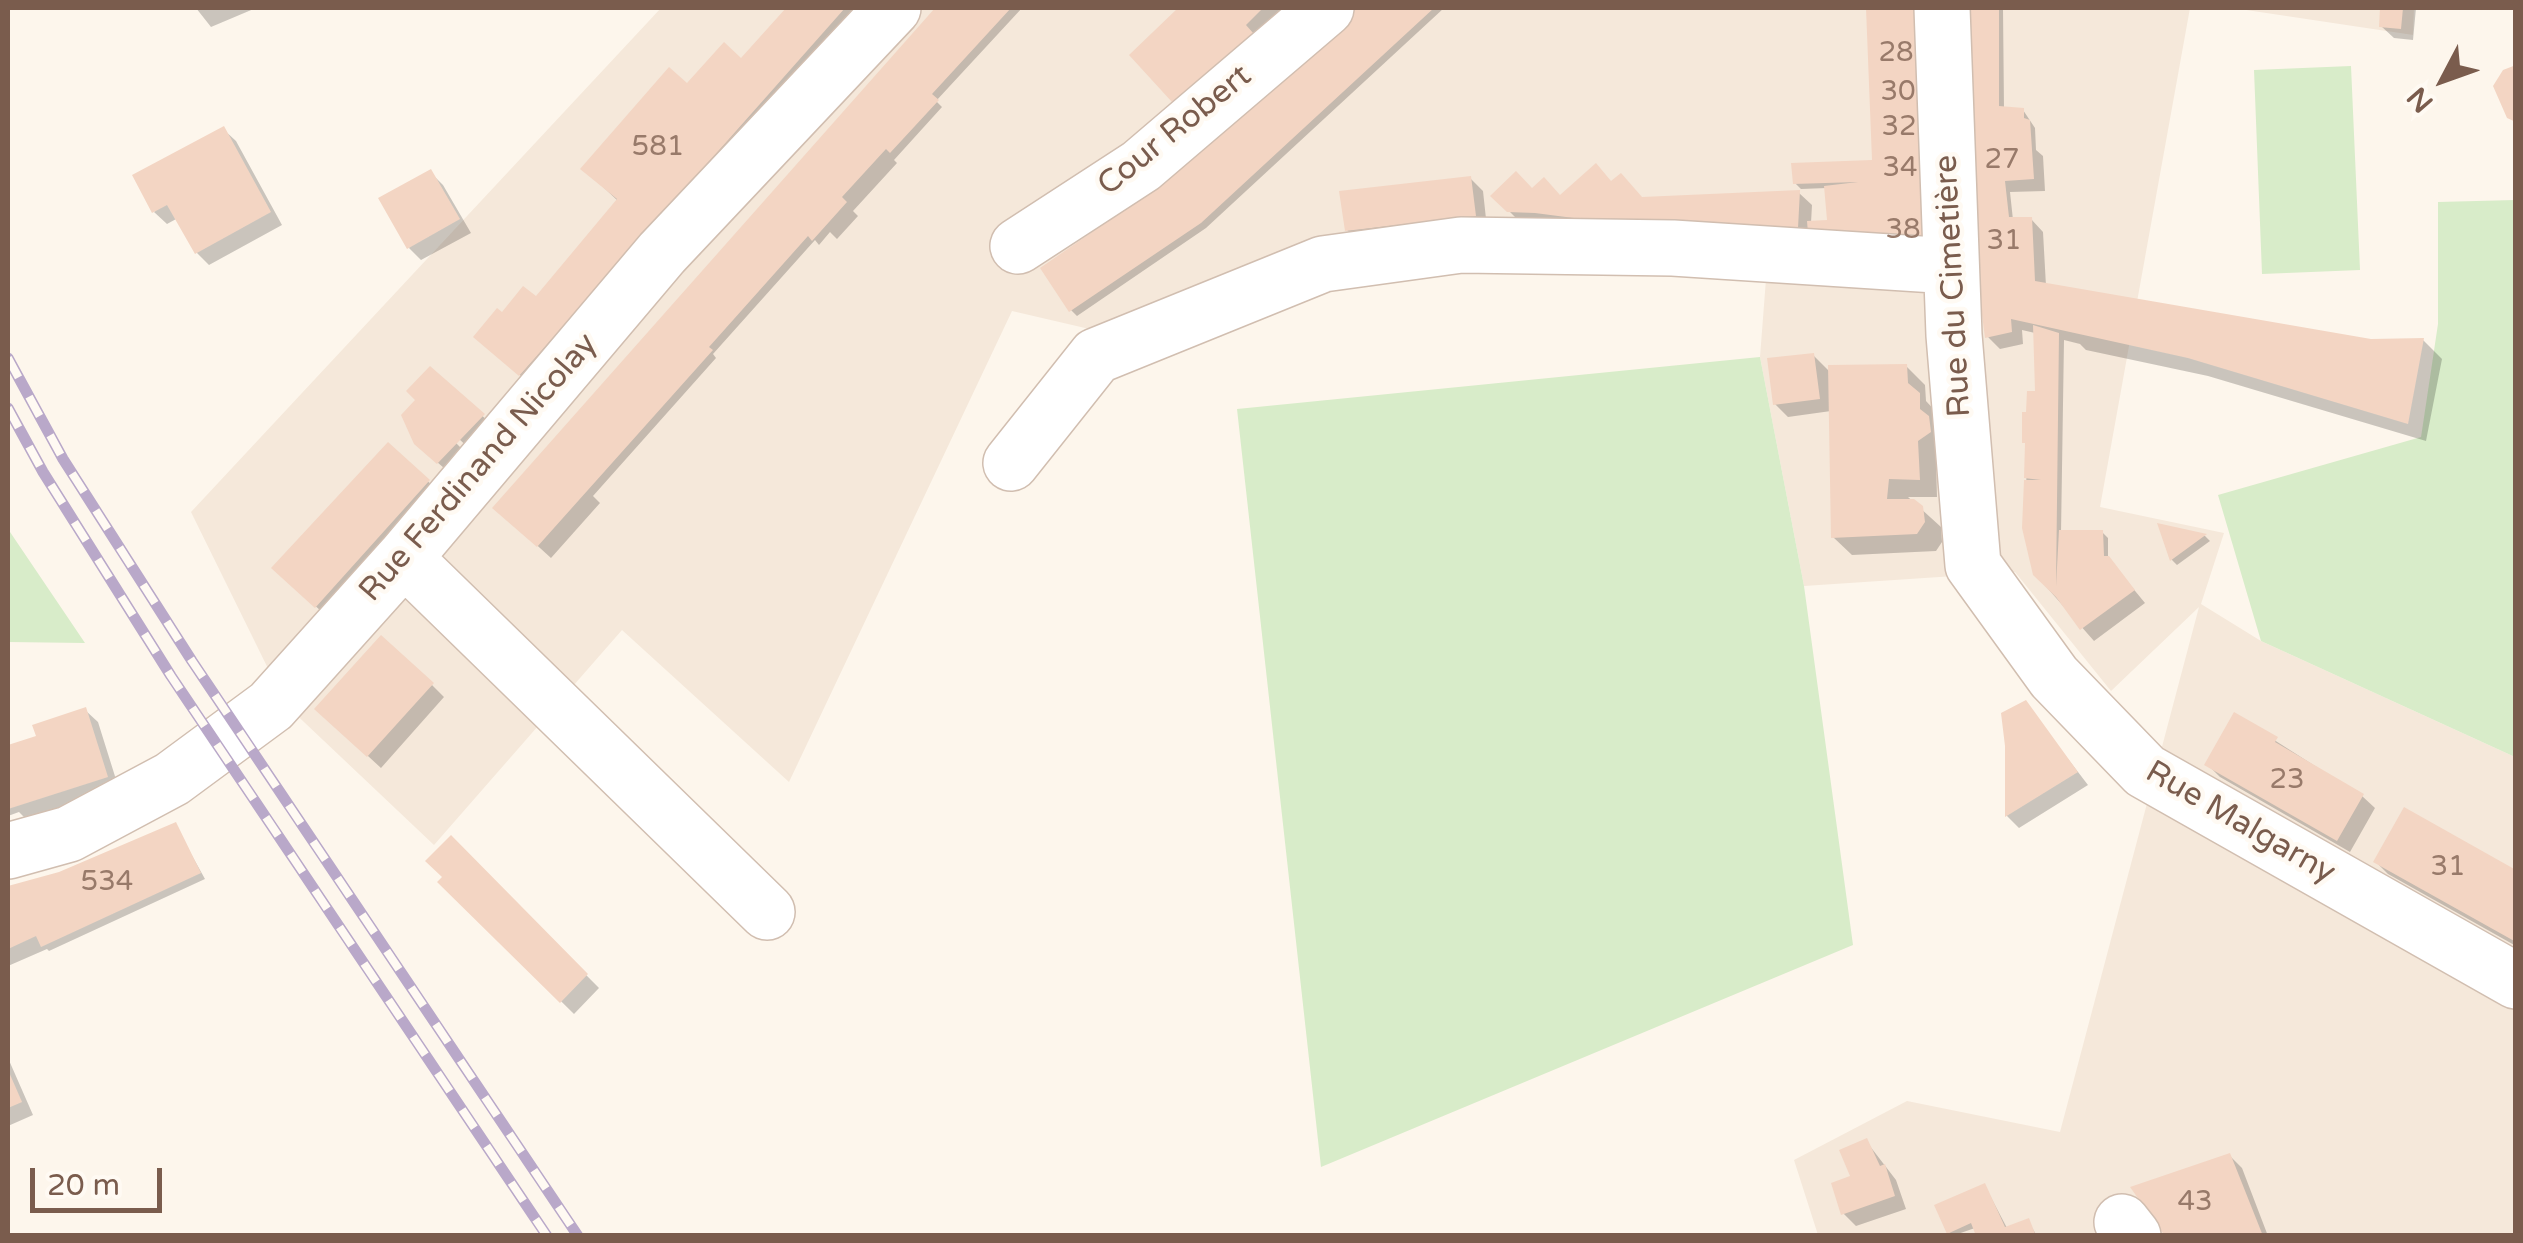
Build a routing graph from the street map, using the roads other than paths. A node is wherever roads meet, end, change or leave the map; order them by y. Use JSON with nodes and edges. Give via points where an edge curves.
{"nodes":[{"id":1,"x":893,"y":8,"type":"edge"},
{"id":2,"x":1326,"y":8,"type":"edge"},
{"id":3,"x":1942,"y":8,"type":"edge"},
{"id":4,"x":1018,"y":246,"type":"dead end"},
{"id":5,"x":1951,"y":266,"type":"junction"},
{"id":6,"x":1010,"y":463,"type":"dead end"},
{"id":7,"x":404,"y":558,"type":"junction"},
{"id":8,"x":1973,"y":564,"type":"joint"},
{"id":9,"x":8,"y":851,"type":"edge"},
{"id":10,"x":767,"y":912,"type":"dead end"},
{"id":11,"x":2516,"y":981,"type":"edge"}],
"edges":[{"from":1,"to":7,"type":"street","name":"Rue Ferdinand Nicolay","via":[[662,253]]},
{"from":2,"to":4,"type":"street","name":"Cour Robert","via":[[1141,166]]},
{"from":3,"to":5,"type":"street","name":"Rue du Cimetière"},
{"from":5,"to":6,"type":"street","via":[[1672,248],[1461,245],[1323,264],[1096,356]]},
{"from":5,"to":8,"type":"street","name":"Rue du Cimetière"},
{"from":7,"to":9,"type":"street","name":"Rue Ferdinand Nicolay","via":[[257,717],[172,779],[69,834]]},
{"from":7,"to":10,"type":"street"},
{"from":8,"to":11,"type":"street","name":"Rue Malgarny","via":[[2054,676],[2145,771]]}]}
